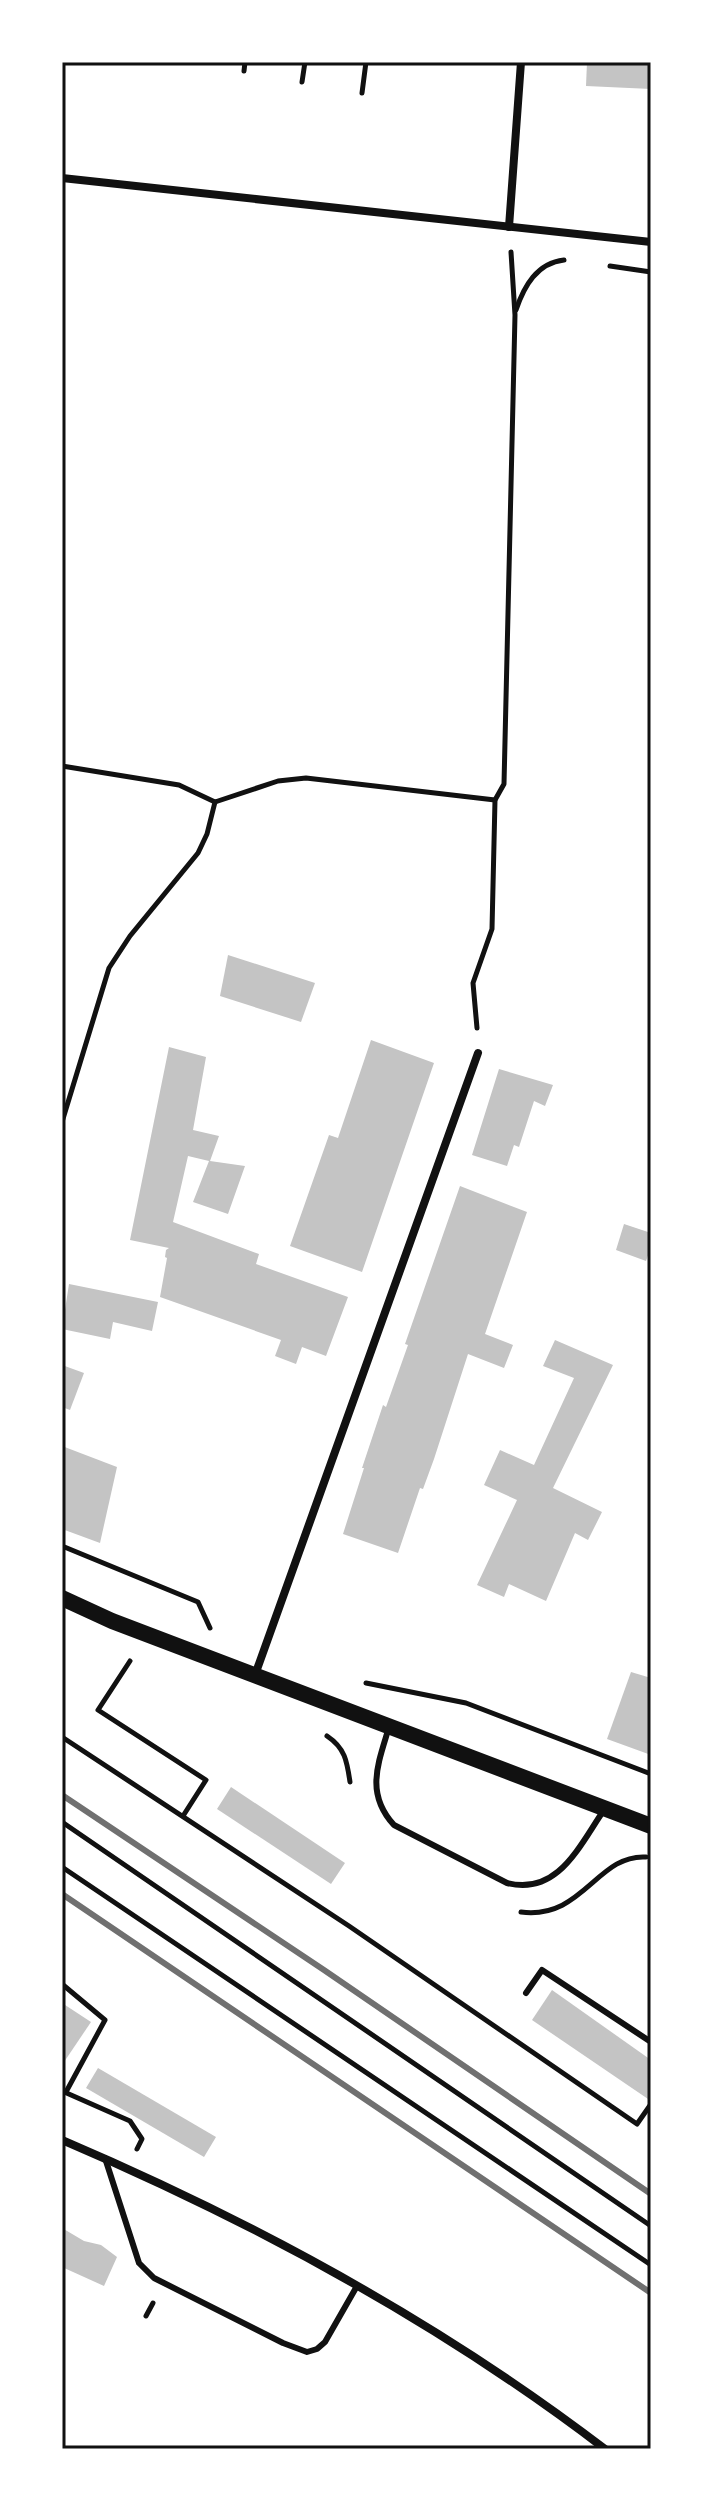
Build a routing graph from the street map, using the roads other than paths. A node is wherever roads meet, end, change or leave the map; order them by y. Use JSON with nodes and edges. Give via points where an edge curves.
{"nodes":[{"id":1,"x":521,"y":62,"type":"edge"},
{"id":2,"x":62,"y":178,"type":"edge"},
{"id":3,"x":509,"y":227,"type":"junction"},
{"id":4,"x":651,"y":242,"type":"edge"},
{"id":5,"x":478,"y":1053,"type":"road end"},
{"id":6,"x":62,"y":1598,"type":"edge"},
{"id":7,"x":255,"y":1675,"type":"junction"},
{"id":8,"x":389,"y":1727,"type":"junction"},
{"id":9,"x":604,"y":1809,"type":"junction"},
{"id":10,"x":651,"y":1826,"type":"edge"},
{"id":11,"x":526,"y":1993,"type":"dead end"},
{"id":12,"x":651,"y":2042,"type":"edge"},
{"id":13,"x":62,"y":2140,"type":"edge"},
{"id":14,"x":105,"y":2158,"type":"junction"},
{"id":15,"x":357,"y":2286,"type":"junction"},
{"id":16,"x":605,"y":2449,"type":"edge"}],
"edges":[{"from":1,"to":3,"type":"street"},
{"from":2,"to":3,"type":"street"},
{"from":3,"to":4,"type":"street"},
{"from":5,"to":7,"type":"street"},
{"from":6,"to":7,"type":"main road"},
{"from":7,"to":8,"type":"main road"},
{"from":8,"to":9,"type":"main road"},
{"from":8,"to":9,"type":"lane","via":[[376,1770],[378,1801],[385,1815],[394,1825],[507,1883],[521,1887],[552,1877],[567,1864]]},
{"from":9,"to":10,"type":"main road"},
{"from":11,"to":12,"type":"lane","via":[[542,1970]]},
{"from":13,"to":14,"type":"street"},
{"from":14,"to":15,"type":"street","via":[[241,2222]]},
{"from":14,"to":15,"type":"lane","via":[[139,2263],[154,2278],[307,2352],[325,2342]]},
{"from":15,"to":16,"type":"street","via":[[493,2369]]}]}
